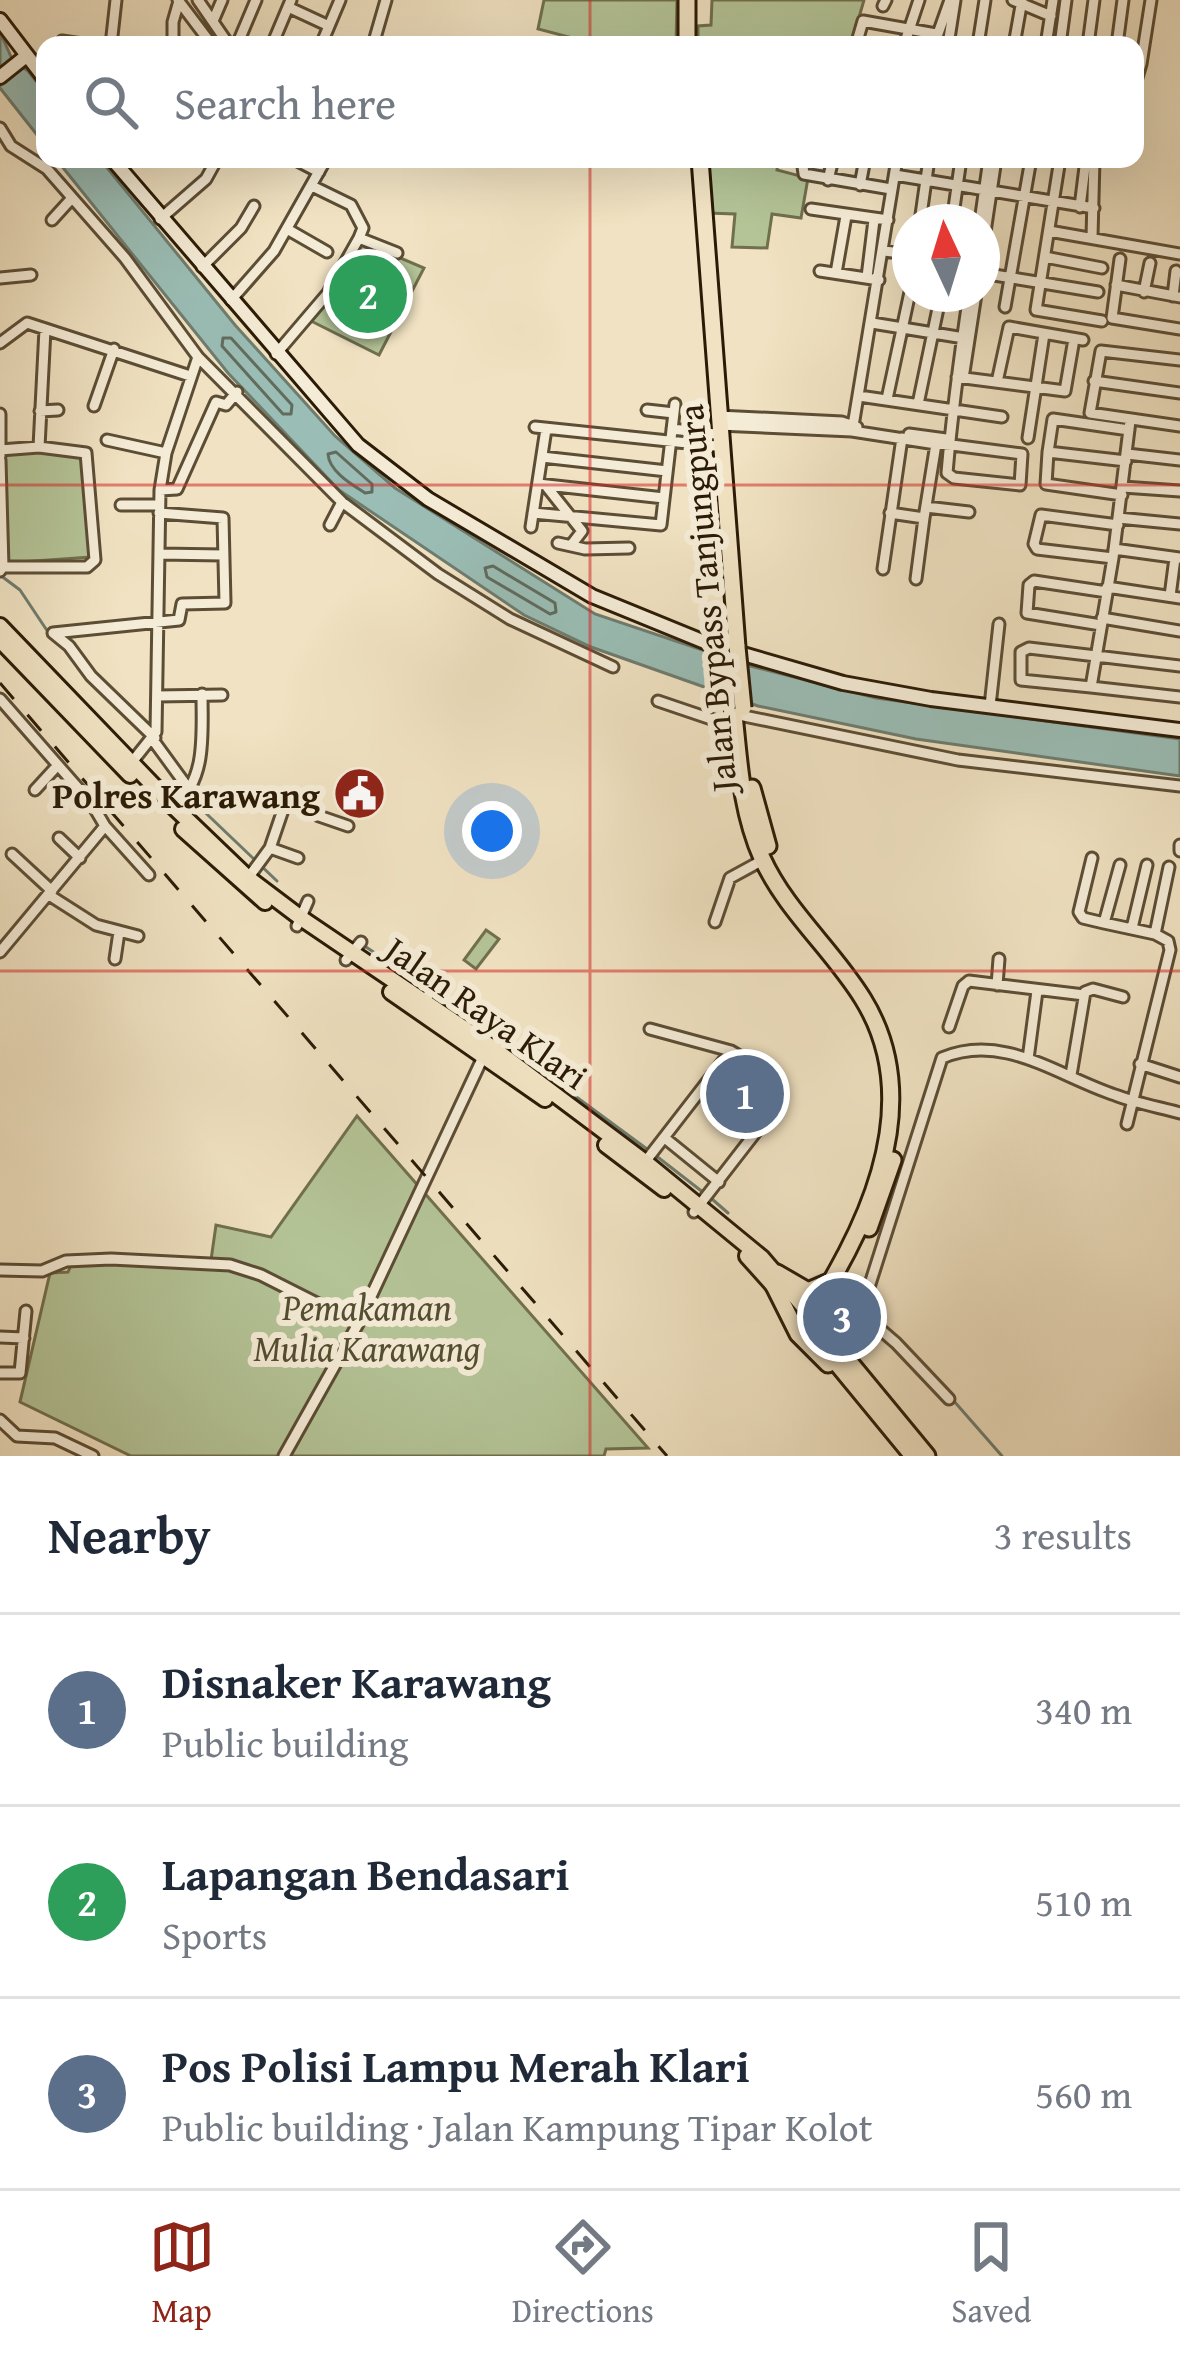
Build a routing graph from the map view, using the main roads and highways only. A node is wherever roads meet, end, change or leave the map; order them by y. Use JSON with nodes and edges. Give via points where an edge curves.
{"nodes":[{"id":1,"x":690,"y":0,"type":"edge"},
{"id":2,"x":690,"y":36,"type":"edge"},
{"id":3,"x":698,"y":168,"type":"edge"},
{"id":4,"x":0,"y":626,"type":"edge"},
{"id":5,"x":0,"y":640,"type":"edge"},
{"id":6,"x":739,"y":713,"type":"junction"},
{"id":7,"x":128,"y":766,"type":"junction"},
{"id":8,"x":303,"y":912,"type":"junction"},
{"id":9,"x":354,"y":950,"type":"junction"},
{"id":10,"x":487,"y":1053,"type":"junction"},
{"id":11,"x":702,"y":1203,"type":"junction"},
{"id":12,"x":776,"y":1280,"type":"junction"},
{"id":13,"x":833,"y":1287,"type":"junction"},
{"id":14,"x":809,"y":1321,"type":"junction"},
{"id":15,"x":835,"y":1343,"type":"junction"},
{"id":16,"x":861,"y":1395,"type":"junction"},
{"id":17,"x":914,"y":1456,"type":"edge"},
{"id":18,"x":927,"y":1456,"type":"edge"}],
"edges":[{"from":1,"to":2,"type":"highway"},
{"from":3,"to":6,"type":"highway","name":"Jalan Bypass Tanjungpura","bridge":true},
{"from":4,"to":7,"type":"main road","name":"Jalan Raya Klari"},
{"from":5,"to":7,"type":"main road","name":"Jalan Raya Klari"},
{"from":6,"to":13,"type":"highway","name":"Jalan Bypass Tanjungpura","via":[[743,797],[764,860],[865,1001],[889,1065],[890,1138]]},
{"from":6,"to":13,"type":"highway","name":"Jalan Bypass Tanjungpura","via":[[773,859],[875,1000],[898,1064],[903,1108],[896,1150],[872,1221]]},
{"from":7,"to":8,"type":"main road","name":"Jalan Raya Klari","via":[[185,797]]},
{"from":7,"to":8,"type":"main road","name":"Jalan Raya Klari","via":[[242,885]]},
{"from":8,"to":9,"type":"main road","name":"Jalan Raya Klari"},
{"from":9,"to":10,"type":"main road","name":"Jalan Raya Klari"},
{"from":9,"to":10,"type":"main road","name":"Jalan Raya Klari","via":[[432,990]]},
{"from":10,"to":11,"type":"main road","name":"Jalan Raya Klari"},
{"from":10,"to":11,"type":"main road","name":"Jalan Raya Klari","via":[[650,1157]]},
{"from":11,"to":12,"type":"main road","name":"Jalan Raya Klari"},
{"from":12,"to":13,"type":"highway","via":[[808,1291]]},
{"from":12,"to":14,"type":"main road","name":"Jalan Raya Klari"},
{"from":12,"to":16,"type":"highway","via":[[798,1334]]},
{"from":13,"to":14,"type":"highway","name":"Jalan Bypass Tanjungpura"},
{"from":13,"to":15,"type":"highway"},
{"from":14,"to":15,"type":"highway","name":"Jalan Raya Klari"},
{"from":14,"to":16,"type":"highway","name":"Jalan Raya Klari"},
{"from":15,"to":18,"type":"highway","name":"Jalan Raya Klari"},
{"from":16,"to":17,"type":"highway","name":"Jalan Raya Klari"}]}
